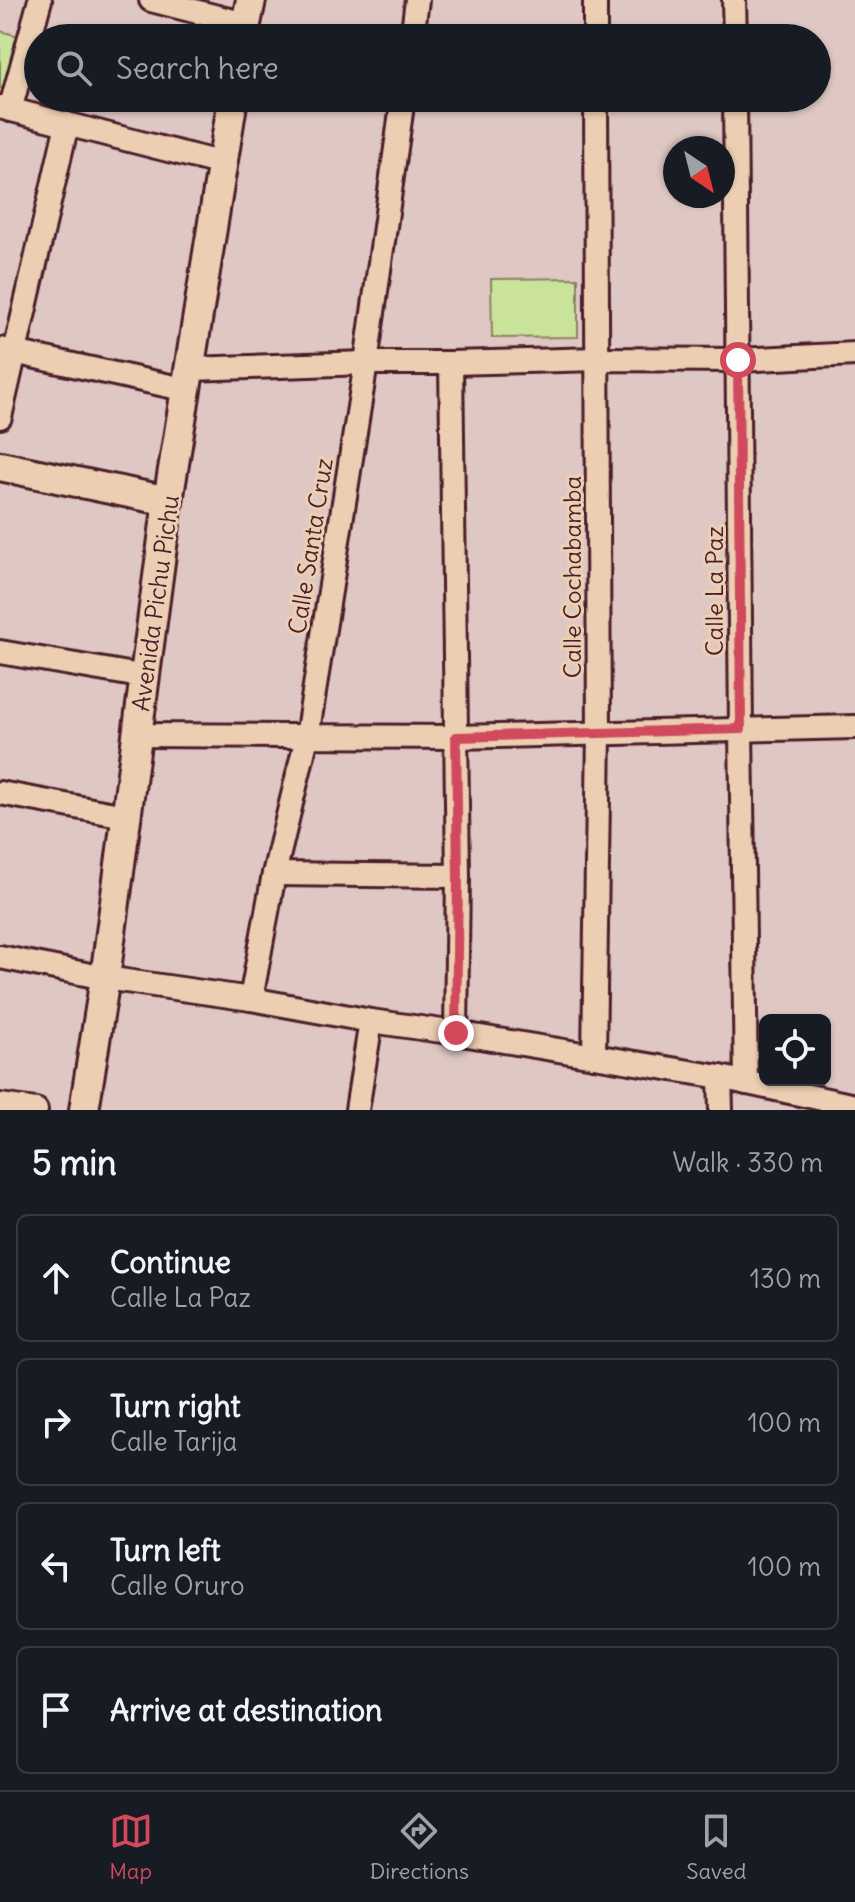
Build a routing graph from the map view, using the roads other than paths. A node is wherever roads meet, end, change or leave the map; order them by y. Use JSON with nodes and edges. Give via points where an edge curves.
{"nodes":[{"id":1,"x":40,"y":0,"type":"edge"},
{"id":2,"x":151,"y":0,"type":"edge"},
{"id":3,"x":417,"y":0,"type":"edge"},
{"id":4,"x":595,"y":0,"type":"edge"},
{"id":5,"x":734,"y":0,"type":"edge"},
{"id":6,"x":247,"y":21,"type":"edge"},
{"id":7,"x":32,"y":24,"type":"edge"},
{"id":8,"x":414,"y":24,"type":"edge"},
{"id":9,"x":595,"y":24,"type":"edge"},
{"id":10,"x":735,"y":24,"type":"edge"},
{"id":11,"x":24,"y":49,"type":"edge"},
{"id":12,"x":5,"y":108,"type":"edge"},
{"id":13,"x":231,"y":112,"type":"edge"},
{"id":14,"x":401,"y":112,"type":"edge"},
{"id":15,"x":596,"y":112,"type":"edge"},
{"id":16,"x":735,"y":112,"type":"edge"},
{"id":17,"x":67,"y":124,"type":"junction"},
{"id":18,"x":223,"y":164,"type":"junction"},
{"id":19,"x":8,"y":351,"type":"edge"},
{"id":20,"x":855,"y":354,"type":"edge"},
{"id":21,"x":598,"y":359,"type":"junction"},
{"id":22,"x":738,"y":360,"type":"junction"},
{"id":23,"x":366,"y":363,"type":"junction"},
{"id":24,"x":451,"y":363,"type":"junction"},
{"id":25,"x":189,"y":380,"type":"junction"},
{"id":26,"x":0,"y":417,"type":"edge"},
{"id":27,"x":0,"y":466,"type":"edge"},
{"id":28,"x":168,"y":501,"type":"junction"},
{"id":29,"x":0,"y":652,"type":"edge"},
{"id":30,"x":146,"y":677,"type":"junction"},
{"id":31,"x":855,"y":727,"type":"edge"},
{"id":32,"x":741,"y":729,"type":"junction"},
{"id":33,"x":599,"y":733,"type":"junction"},
{"id":34,"x":137,"y":735,"type":"junction"},
{"id":35,"x":307,"y":737,"type":"junction"},
{"id":36,"x":456,"y":737,"type":"junction"},
{"id":37,"x":0,"y":793,"type":"edge"},
{"id":38,"x":125,"y":816,"type":"junction"},
{"id":39,"x":274,"y":874,"type":"junction"},
{"id":40,"x":458,"y":876,"type":"junction"},
{"id":41,"x":0,"y":957,"type":"edge"},
{"id":42,"x":105,"y":978,"type":"junction"},
{"id":43,"x":251,"y":999,"type":"junction"},
{"id":44,"x":371,"y":1021,"type":"junction"},
{"id":45,"x":456,"y":1033,"type":"junction"},
{"id":46,"x":594,"y":1056,"type":"junction"},
{"id":47,"x":720,"y":1077,"type":"junction"},
{"id":48,"x":746,"y":1083,"type":"junction"},
{"id":49,"x":0,"y":1105,"type":"edge"},
{"id":50,"x":855,"y":1106,"type":"edge"},
{"id":51,"x":36,"y":1110,"type":"edge"},
{"id":52,"x":84,"y":1110,"type":"edge"},
{"id":53,"x":357,"y":1110,"type":"edge"},
{"id":54,"x":721,"y":1110,"type":"edge"}],
"edges":[{"from":1,"to":7,"type":"street"},
{"from":2,"to":6,"type":"street"},
{"from":3,"to":8,"type":"street"},
{"from":4,"to":9,"type":"street"},
{"from":5,"to":10,"type":"street"},
{"from":11,"to":12,"type":"street"},
{"from":12,"to":17,"type":"street"},
{"from":13,"to":18,"type":"street","name":"Avenida Pichu Pichu"},
{"from":14,"to":23,"type":"street","name":"Calle Santa Cruz"},
{"from":15,"to":21,"type":"street","name":"Calle Cochabamba"},
{"from":16,"to":22,"type":"street","name":"Calle La Paz"},
{"from":17,"to":18,"type":"street"},
{"from":17,"to":19,"type":"street"},
{"from":18,"to":25,"type":"street","name":"Avenida Pichu Pichu"},
{"from":19,"to":25,"type":"street"},
{"from":19,"to":26,"type":"street"},
{"from":20,"to":22,"type":"street"},
{"from":21,"to":22,"type":"street"},
{"from":21,"to":24,"type":"street"},
{"from":21,"to":33,"type":"street","name":"Calle Cochabamba"},
{"from":22,"to":32,"type":"street","name":"Calle La Paz"},
{"from":23,"to":24,"type":"street"},
{"from":23,"to":25,"type":"street"},
{"from":23,"to":35,"type":"street","name":"Calle Santa Cruz"},
{"from":24,"to":36,"type":"street"},
{"from":25,"to":28,"type":"street","name":"Avenida Pichu Pichu"},
{"from":27,"to":28,"type":"street"},
{"from":28,"to":30,"type":"street","name":"Avenida Pichu Pichu"},
{"from":29,"to":30,"type":"street"},
{"from":30,"to":34,"type":"street","name":"Avenida Pichu Pichu"},
{"from":31,"to":32,"type":"street"},
{"from":32,"to":33,"type":"street"},
{"from":32,"to":48,"type":"street","name":"Calle La Paz"},
{"from":33,"to":36,"type":"street"},
{"from":33,"to":46,"type":"street","name":"Calle Cochabamba"},
{"from":34,"to":35,"type":"street"},
{"from":34,"to":38,"type":"street","name":"Avenida Pichu Pichu"},
{"from":35,"to":36,"type":"street"},
{"from":35,"to":39,"type":"street","name":"Calle Santa Cruz"},
{"from":36,"to":40,"type":"street"},
{"from":37,"to":38,"type":"street"},
{"from":38,"to":42,"type":"street","name":"Avenida Pichu Pichu"},
{"from":39,"to":40,"type":"street"},
{"from":39,"to":43,"type":"street","name":"Calle Santa Cruz"},
{"from":40,"to":45,"type":"street"},
{"from":41,"to":42,"type":"street"},
{"from":42,"to":43,"type":"street"},
{"from":42,"to":52,"type":"street","name":"Avenida Pichu Pichu"},
{"from":43,"to":44,"type":"street"},
{"from":44,"to":45,"type":"street"},
{"from":44,"to":53,"type":"street"},
{"from":45,"to":46,"type":"street"},
{"from":46,"to":47,"type":"street"},
{"from":47,"to":48,"type":"street"},
{"from":47,"to":54,"type":"street"},
{"from":48,"to":50,"type":"street"},
{"from":49,"to":51,"type":"street"}]}
